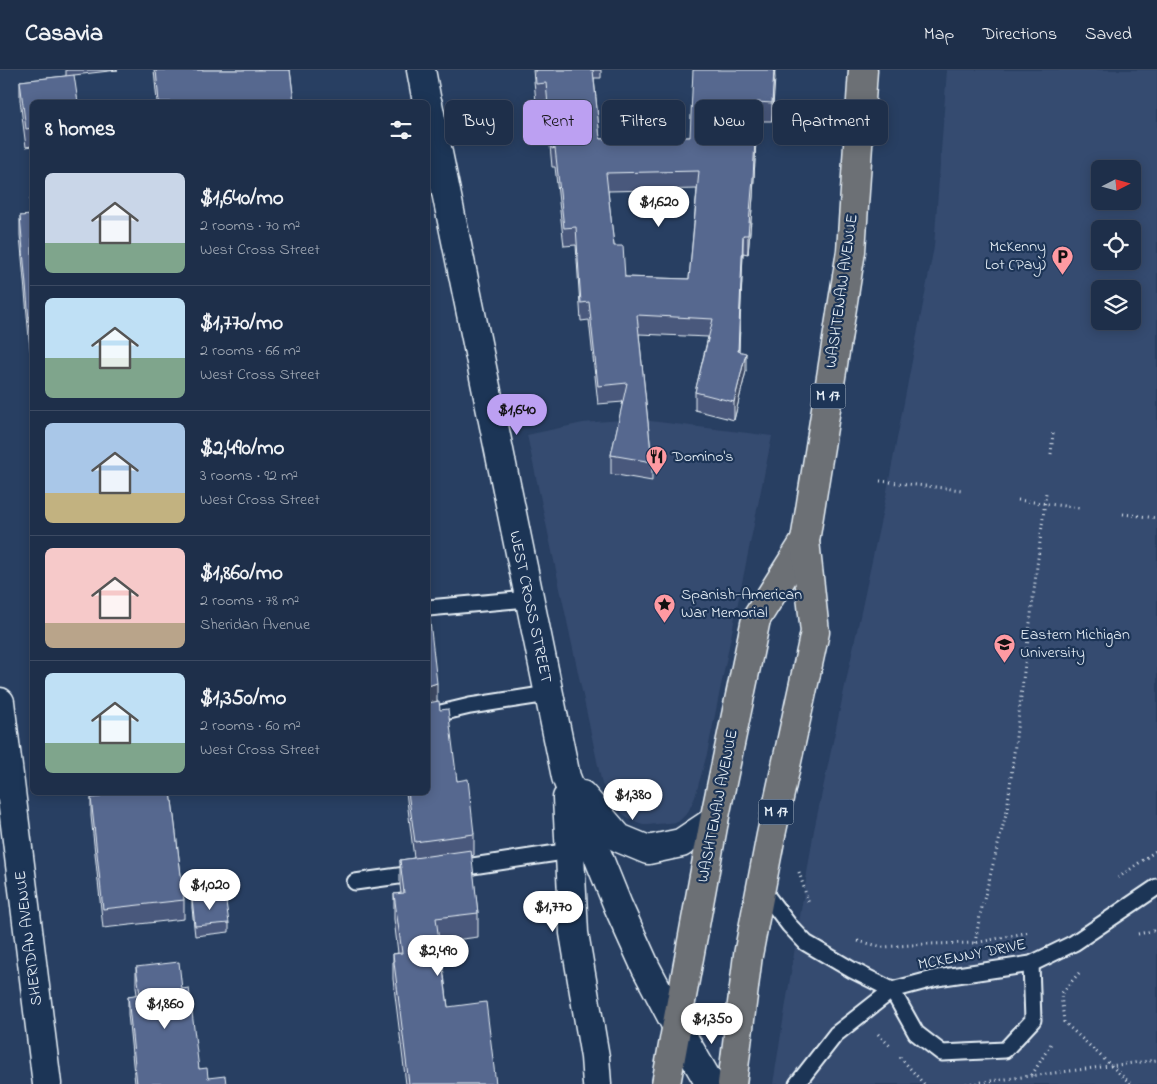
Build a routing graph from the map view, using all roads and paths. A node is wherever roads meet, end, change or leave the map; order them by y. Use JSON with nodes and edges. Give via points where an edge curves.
{"nodes":[{"id":1,"x":420,"y":70,"type":"edge"},
{"id":2,"x":863,"y":70,"type":"edge"},
{"id":3,"x":426,"y":100,"type":"edge"},
{"id":4,"x":430,"y":118,"type":"edge"},
{"id":5,"x":1053,"y":434,"type":"dead end"},
{"id":6,"x":1051,"y":454,"type":"dead end"},
{"id":7,"x":880,"y":481,"type":"dead end"},
{"id":8,"x":962,"y":490,"type":"dead end"},
{"id":9,"x":1046,"y":493,"type":"dead end"},
{"id":10,"x":1018,"y":500,"type":"dead end"},
{"id":11,"x":1044,"y":503,"type":"junction"},
{"id":12,"x":1079,"y":508,"type":"dead end"},
{"id":13,"x":1123,"y":514,"type":"dead end"},
{"id":14,"x":1157,"y":518,"type":"edge"},
{"id":15,"x":806,"y":541,"type":"junction"},
{"id":16,"x":528,"y":599,"type":"junction"},
{"id":17,"x":430,"y":608,"type":"edge"},
{"id":18,"x":548,"y":694,"type":"junction"},
{"id":19,"x":0,"y":706,"type":"edge"},
{"id":20,"x":430,"y":716,"type":"edge"},
{"id":21,"x":566,"y":777,"type":"junction"},
{"id":22,"x":714,"y":821,"type":"junction"},
{"id":23,"x":1157,"y":850,"type":"edge"},
{"id":24,"x":570,"y":851,"type":"junction"},
{"id":25,"x":799,"y":871,"type":"dead end"},
{"id":26,"x":1117,"y":879,"type":"dead end"},
{"id":27,"x":355,"y":882,"type":"dead end"},
{"id":28,"x":1157,"y":887,"type":"edge"},
{"id":29,"x":762,"y":888,"type":"junction"},
{"id":30,"x":810,"y":910,"type":"dead end"},
{"id":31,"x":1038,"y":928,"type":"dead end"},
{"id":32,"x":1157,"y":932,"type":"edge"},
{"id":33,"x":1136,"y":934,"type":"dead end"},
{"id":34,"x":854,"y":940,"type":"dead end"},
{"id":35,"x":975,"y":943,"type":"junction"},
{"id":36,"x":1031,"y":964,"type":"junction"},
{"id":37,"x":1083,"y":969,"type":"dead end"},
{"id":38,"x":892,"y":990,"type":"junction"},
{"id":39,"x":1064,"y":1022,"type":"junction"},
{"id":40,"x":677,"y":1027,"type":"junction"},
{"id":41,"x":1059,"y":1030,"type":"dead end"},
{"id":42,"x":1054,"y":1038,"type":"dead end"},
{"id":43,"x":1157,"y":1060,"type":"edge"},
{"id":44,"x":1110,"y":1066,"type":"junction"},
{"id":45,"x":1031,"y":1076,"type":"junction"},
{"id":46,"x":47,"y":1084,"type":"edge"},
{"id":47,"x":597,"y":1084,"type":"edge"},
{"id":48,"x":666,"y":1084,"type":"edge"},
{"id":49,"x":710,"y":1084,"type":"edge"},
{"id":50,"x":732,"y":1084,"type":"edge"},
{"id":51,"x":797,"y":1084,"type":"edge"},
{"id":52,"x":966,"y":1084,"type":"edge"},
{"id":53,"x":1130,"y":1084,"type":"edge"}],
"edges":[{"from":1,"to":3,"type":"main road","name":"WEST CROSS STREET"},
{"from":2,"to":15,"type":"main road","name":"WASHTENAW AVENUE","number":"M 17","via":[[851,252]]},
{"from":4,"to":16,"type":"main road","name":"WEST CROSS STREET"},
{"from":5,"to":6,"type":"path"},
{"from":7,"to":8,"type":"path"},
{"from":9,"to":11,"type":"path"},
{"from":10,"to":11,"type":"path"},
{"from":11,"to":12,"type":"path"},
{"from":11,"to":35,"type":"path","via":[[1007,810]]},
{"from":13,"to":14,"type":"path"},
{"from":15,"to":22,"type":"main road","name":"WASHTENAW AVENUE","number":"M 17","via":[[756,620]]},
{"from":15,"to":29,"type":"main road","name":"WASHTENAW AVENUE","number":"M 17","via":[[815,632]]},
{"from":16,"to":17,"type":"lane"},
{"from":16,"to":18,"type":"main road","name":"WEST CROSS STREET"},
{"from":18,"to":20,"type":"lane"},
{"from":18,"to":21,"type":"main road","name":"WEST CROSS STREET"},
{"from":19,"to":46,"type":"main road","name":"SHERIDAN AVENUE"},
{"from":21,"to":22,"type":"main road","via":[[618,838],[648,850],[681,843]]},
{"from":21,"to":24,"type":"main road"},
{"from":21,"to":40,"type":"main road","name":"WEST CROSS STREET","via":[[618,906]]},
{"from":22,"to":40,"type":"main road","name":"WASHTENAW AVENUE","number":"M 17"},
{"from":23,"to":26,"type":"path"},
{"from":24,"to":27,"type":"lane"},
{"from":24,"to":47,"type":"main road","via":[[574,933],[596,1057]]},
{"from":25,"to":30,"type":"path"},
{"from":28,"to":36,"type":"lane","name":"MCKENNY DRIVE","via":[[1074,943]]},
{"from":29,"to":38,"type":"lane","via":[[806,942]]},
{"from":29,"to":50,"type":"main road","name":"WASHTENAW AVENUE","number":"M 17","via":[[748,956]]},
{"from":31,"to":35,"type":"path"},
{"from":32,"to":33,"type":"path"},
{"from":34,"to":35,"type":"path","via":[[883,947]]},
{"from":36,"to":38,"type":"lane","name":"MCKENNY DRIVE","via":[[937,978]]},
{"from":36,"to":38,"type":"lane","via":[[1033,1020],[1005,1050],[942,1053],[916,1033]]},
{"from":37,"to":39,"type":"path","via":[[1062,994]]},
{"from":38,"to":51,"type":"lane","via":[[836,1034]]},
{"from":39,"to":41,"type":"path"},
{"from":39,"to":44,"type":"path"},
{"from":40,"to":48,"type":"main road","name":"WASHTENAW AVENUE","number":"M 17"},
{"from":40,"to":49,"type":"main road","name":"WEST CROSS STREET"},
{"from":42,"to":45,"type":"path"},
{"from":43,"to":44,"type":"path"},
{"from":44,"to":45,"type":"path"},
{"from":44,"to":53,"type":"path"},
{"from":45,"to":52,"type":"path"}]}
